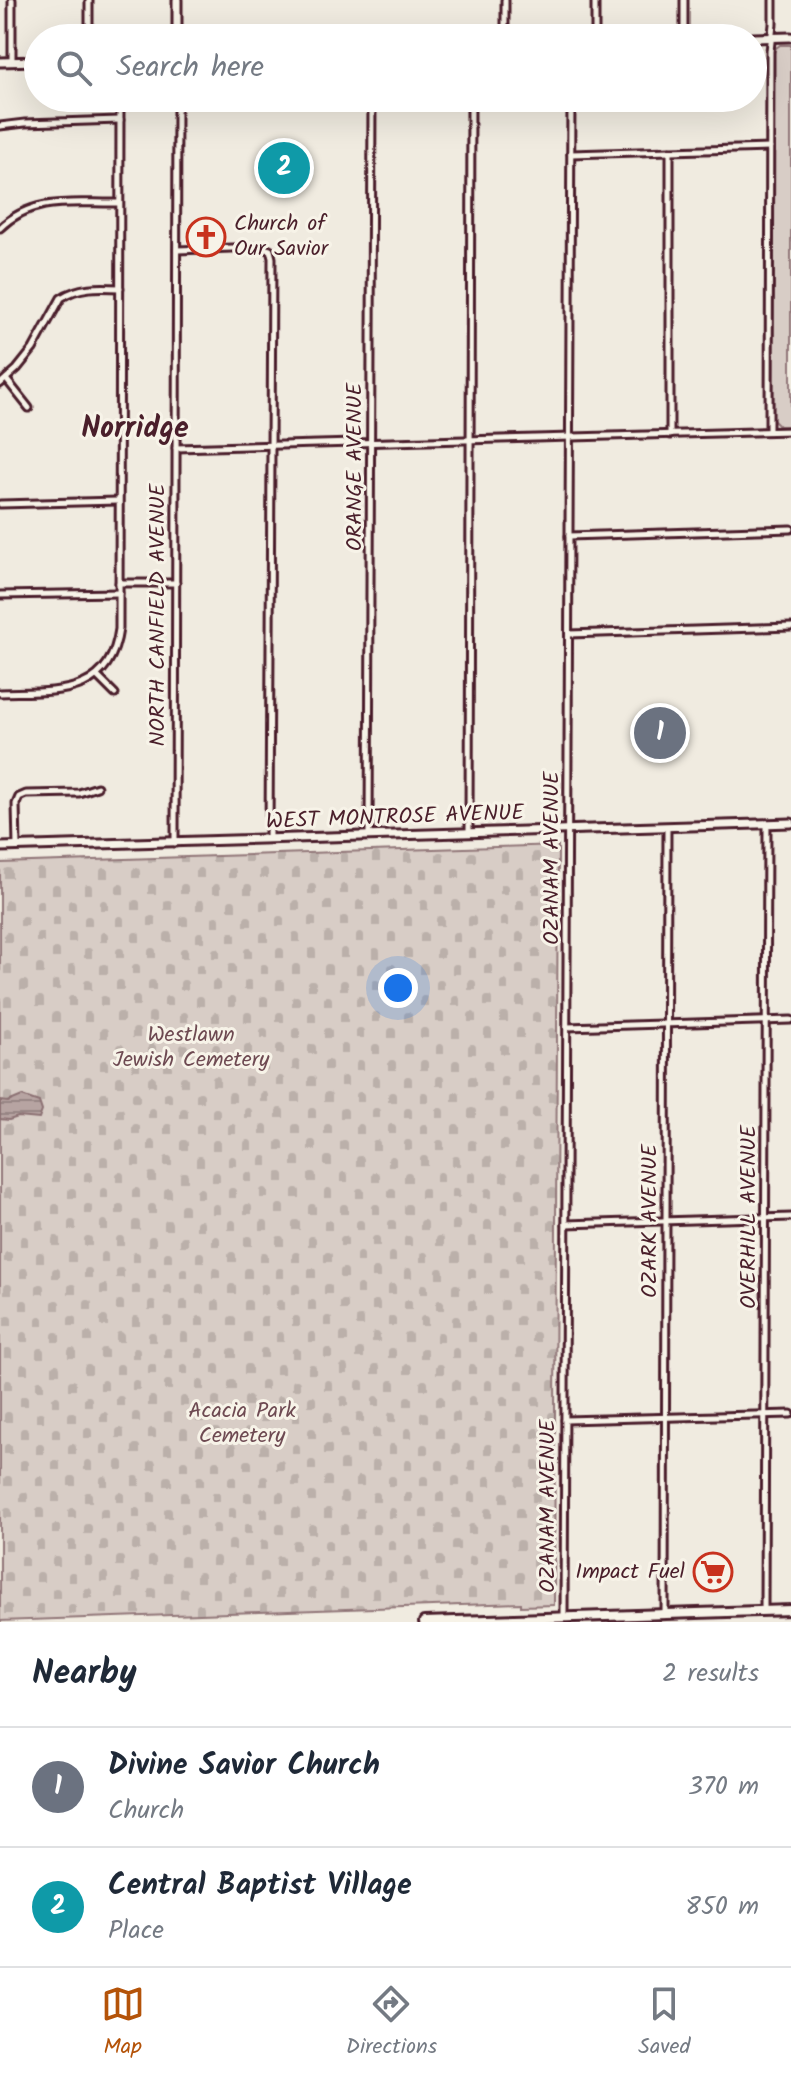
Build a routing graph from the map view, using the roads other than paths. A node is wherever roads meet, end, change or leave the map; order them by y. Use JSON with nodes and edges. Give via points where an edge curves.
{"nodes":[{"id":1,"x":12,"y":0,"type":"edge"},
{"id":2,"x":89,"y":0,"type":"edge"},
{"id":3,"x":177,"y":0,"type":"edge"},
{"id":4,"x":505,"y":0,"type":"edge"},
{"id":5,"x":595,"y":0,"type":"edge"},
{"id":6,"x":684,"y":0,"type":"edge"},
{"id":7,"x":773,"y":0,"type":"edge"},
{"id":8,"x":89,"y":24,"type":"edge"},
{"id":9,"x":177,"y":24,"type":"edge"},
{"id":10,"x":505,"y":24,"type":"edge"},
{"id":11,"x":595,"y":24,"type":"edge"},
{"id":12,"x":684,"y":24,"type":"edge"},
{"id":13,"x":791,"y":37,"type":"edge"},
{"id":14,"x":767,"y":38,"type":"edge"},
{"id":15,"x":771,"y":38,"type":"junction"},
{"id":16,"x":0,"y":62,"type":"edge"},
{"id":17,"x":12,"y":62,"type":"junction"},
{"id":18,"x":24,"y":62,"type":"edge"},
{"id":19,"x":120,"y":112,"type":"edge"},
{"id":20,"x":177,"y":112,"type":"edge"},
{"id":21,"x":372,"y":112,"type":"edge"},
{"id":22,"x":471,"y":112,"type":"edge"},
{"id":23,"x":571,"y":112,"type":"edge"},
{"id":24,"x":120,"y":120,"type":"junction"},
{"id":25,"x":0,"y":126,"type":"edge"},
{"id":26,"x":770,"y":148,"type":"junction"},
{"id":27,"x":670,"y":151,"type":"junction"},
{"id":28,"x":571,"y":154,"type":"junction"},
{"id":29,"x":119,"y":203,"type":"junction"},
{"id":30,"x":0,"y":228,"type":"edge"},
{"id":31,"x":177,"y":250,"type":"junction"},
{"id":32,"x":120,"y":288,"type":"junction"},
{"id":33,"x":6,"y":379,"type":"junction"},
{"id":34,"x":0,"y":384,"type":"edge"},
{"id":35,"x":29,"y":408,"type":"dead end"},
{"id":36,"x":769,"y":431,"type":"junction"},
{"id":37,"x":791,"y":431,"type":"edge"},
{"id":38,"x":670,"y":435,"type":"junction"},
{"id":39,"x":569,"y":437,"type":"junction"},
{"id":40,"x":470,"y":440,"type":"junction"},
{"id":41,"x":371,"y":443,"type":"junction"},
{"id":42,"x":271,"y":445,"type":"junction"},
{"id":43,"x":176,"y":448,"type":"junction"},
{"id":44,"x":118,"y":501,"type":"junction"},
{"id":45,"x":0,"y":504,"type":"edge"},
{"id":46,"x":791,"y":529,"type":"edge"},
{"id":47,"x":569,"y":536,"type":"junction"},
{"id":48,"x":119,"y":583,"type":"junction"},
{"id":49,"x":176,"y":583,"type":"junction"},
{"id":50,"x":119,"y":593,"type":"junction"},
{"id":51,"x":0,"y":595,"type":"edge"},
{"id":52,"x":791,"y":627,"type":"edge"},
{"id":53,"x":569,"y":634,"type":"junction"},
{"id":54,"x":97,"y":676,"type":"junction"},
{"id":55,"x":0,"y":693,"type":"edge"},
{"id":56,"x":115,"y":694,"type":"dead end"},
{"id":57,"x":97,"y":787,"type":"dead end"},
{"id":58,"x":791,"y":823,"type":"edge"},
{"id":59,"x":767,"y":824,"type":"junction"},
{"id":60,"x":667,"y":827,"type":"junction"},
{"id":61,"x":568,"y":831,"type":"junction"},
{"id":62,"x":469,"y":834,"type":"junction"},
{"id":63,"x":369,"y":836,"type":"junction"},
{"id":64,"x":269,"y":840,"type":"junction"},
{"id":65,"x":175,"y":843,"type":"junction"},
{"id":66,"x":0,"y":847,"type":"edge"},
{"id":67,"x":17,"y":847,"type":"junction"},
{"id":68,"x":791,"y":1020,"type":"edge"},
{"id":69,"x":766,"y":1021,"type":"junction"},
{"id":70,"x":667,"y":1024,"type":"junction"},
{"id":71,"x":567,"y":1027,"type":"junction"},
{"id":72,"x":791,"y":1217,"type":"edge"},
{"id":73,"x":765,"y":1218,"type":"junction"},
{"id":74,"x":666,"y":1221,"type":"junction"},
{"id":75,"x":566,"y":1224,"type":"junction"},
{"id":76,"x":791,"y":1414,"type":"edge"},
{"id":77,"x":765,"y":1415,"type":"junction"},
{"id":78,"x":665,"y":1418,"type":"junction"},
{"id":79,"x":565,"y":1420,"type":"junction"},
{"id":80,"x":791,"y":1610,"type":"edge"},
{"id":81,"x":764,"y":1611,"type":"junction"},
{"id":82,"x":665,"y":1614,"type":"junction"},
{"id":83,"x":564,"y":1617,"type":"junction"},
{"id":84,"x":424,"y":1622,"type":"edge"}],
"edges":[{"from":1,"to":17,"type":"street"},
{"from":2,"to":8,"type":"street"},
{"from":3,"to":9,"type":"street"},
{"from":4,"to":10,"type":"street"},
{"from":5,"to":11,"type":"street"},
{"from":6,"to":12,"type":"street"},
{"from":7,"to":15,"type":"street"},
{"from":13,"to":15,"type":"street"},
{"from":14,"to":15,"type":"street"},
{"from":15,"to":26,"type":"street"},
{"from":16,"to":17,"type":"street"},
{"from":17,"to":18,"type":"street"},
{"from":19,"to":24,"type":"street"},
{"from":20,"to":31,"type":"street","name":"NORTH CANFIELD AVENUE"},
{"from":21,"to":41,"type":"street","name":"ORANGE AVENUE"},
{"from":22,"to":40,"type":"street"},
{"from":23,"to":28,"type":"street","name":"OZANAM AVENUE"},
{"from":24,"to":25,"type":"street"},
{"from":24,"to":29,"type":"street"},
{"from":26,"to":27,"type":"street"},
{"from":26,"to":36,"type":"street"},
{"from":27,"to":28,"type":"street"},
{"from":27,"to":38,"type":"street"},
{"from":28,"to":39,"type":"street","name":"OZANAM AVENUE"},
{"from":29,"to":30,"type":"street","via":[[44,204]]},
{"from":29,"to":32,"type":"street"},
{"from":31,"to":42,"type":"street","via":[[270,250]]},
{"from":31,"to":43,"type":"street","name":"NORTH CANFIELD AVENUE"},
{"from":32,"to":33,"type":"street","via":[[86,288],[61,298],[33,349]]},
{"from":32,"to":44,"type":"street"},
{"from":33,"to":34,"type":"street"},
{"from":33,"to":35,"type":"street"},
{"from":36,"to":37,"type":"street"},
{"from":36,"to":38,"type":"street"},
{"from":38,"to":39,"type":"street"},
{"from":39,"to":40,"type":"street"},
{"from":39,"to":47,"type":"street","name":"OZANAM AVENUE"},
{"from":40,"to":41,"type":"street"},
{"from":40,"to":62,"type":"street"},
{"from":41,"to":42,"type":"street"},
{"from":41,"to":63,"type":"street","name":"ORANGE AVENUE"},
{"from":42,"to":43,"type":"street"},
{"from":42,"to":64,"type":"street"},
{"from":43,"to":49,"type":"street","name":"NORTH CANFIELD AVENUE"},
{"from":44,"to":45,"type":"street"},
{"from":44,"to":48,"type":"street"},
{"from":46,"to":47,"type":"street"},
{"from":47,"to":53,"type":"street","name":"OZANAM AVENUE"},
{"from":48,"to":49,"type":"street"},
{"from":48,"to":50,"type":"street"},
{"from":49,"to":65,"type":"street","name":"NORTH CANFIELD AVENUE"},
{"from":50,"to":51,"type":"street"},
{"from":50,"to":54,"type":"street","via":[[116,647]]},
{"from":52,"to":53,"type":"street"},
{"from":53,"to":61,"type":"street","name":"OZANAM AVENUE"},
{"from":54,"to":55,"type":"street","via":[[71,689]]},
{"from":54,"to":56,"type":"street"},
{"from":57,"to":67,"type":"street","via":[[79,793],[22,795],[17,800]]},
{"from":58,"to":59,"type":"street","name":"WEST MONTROSE AVENUE"},
{"from":59,"to":60,"type":"street","name":"WEST MONTROSE AVENUE"},
{"from":59,"to":69,"type":"street","name":"OVERHILL AVENUE"},
{"from":60,"to":61,"type":"street","name":"WEST MONTROSE AVENUE"},
{"from":60,"to":70,"type":"street","name":"OZARK AVENUE"},
{"from":61,"to":62,"type":"street","name":"WEST MONTROSE AVENUE"},
{"from":61,"to":71,"type":"street","name":"OZANAM AVENUE"},
{"from":62,"to":63,"type":"street","name":"WEST MONTROSE AVENUE"},
{"from":63,"to":64,"type":"street","name":"WEST MONTROSE AVENUE"},
{"from":64,"to":65,"type":"street","name":"WEST MONTROSE AVENUE"},
{"from":65,"to":67,"type":"street","name":"WEST MONTROSE AVENUE"},
{"from":66,"to":67,"type":"street","name":"WEST MONTROSE AVENUE"},
{"from":68,"to":69,"type":"street"},
{"from":69,"to":70,"type":"street"},
{"from":69,"to":73,"type":"street","name":"OVERHILL AVENUE"},
{"from":70,"to":71,"type":"street"},
{"from":70,"to":74,"type":"street","name":"OZARK AVENUE"},
{"from":71,"to":75,"type":"street","name":"OZANAM AVENUE"},
{"from":72,"to":73,"type":"street"},
{"from":73,"to":74,"type":"street"},
{"from":73,"to":77,"type":"street","name":"OVERHILL AVENUE"},
{"from":74,"to":75,"type":"street"},
{"from":74,"to":78,"type":"street","name":"OZARK AVENUE"},
{"from":75,"to":79,"type":"street","name":"OZANAM AVENUE"},
{"from":76,"to":77,"type":"street"},
{"from":77,"to":78,"type":"street"},
{"from":77,"to":81,"type":"street","name":"OVERHILL AVENUE"},
{"from":78,"to":79,"type":"street"},
{"from":78,"to":82,"type":"street","name":"OZARK AVENUE"},
{"from":79,"to":83,"type":"street","name":"OZANAM AVENUE"},
{"from":80,"to":81,"type":"main road"},
{"from":81,"to":82,"type":"main road"},
{"from":82,"to":83,"type":"main road"},
{"from":83,"to":84,"type":"main road"}]}
